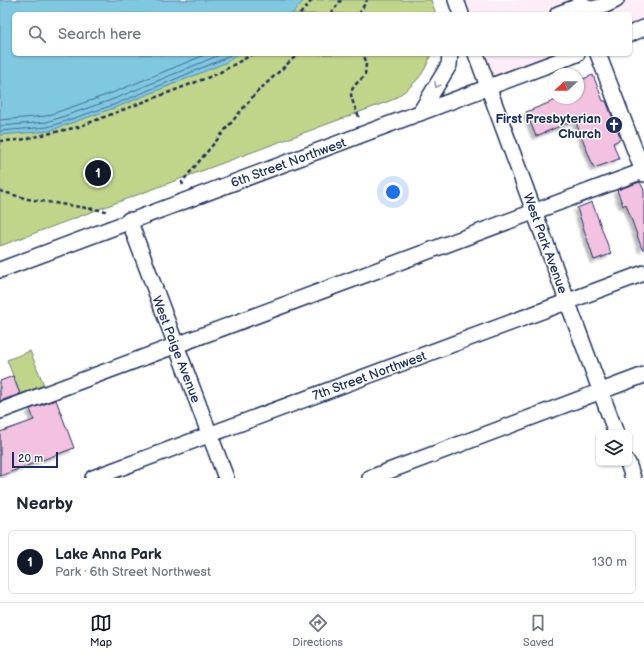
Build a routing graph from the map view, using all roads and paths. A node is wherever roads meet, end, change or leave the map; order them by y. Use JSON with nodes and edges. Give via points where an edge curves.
{"nodes":[{"id":1,"x":312,"y":0,"type":"edge"},
{"id":2,"x":341,"y":0,"type":"edge"},
{"id":3,"x":367,"y":0,"type":"edge"},
{"id":4,"x":616,"y":0,"type":"edge"},
{"id":5,"x":581,"y":3,"type":"edge"},
{"id":6,"x":302,"y":12,"type":"edge"},
{"id":7,"x":332,"y":12,"type":"edge"},
{"id":8,"x":360,"y":12,"type":"edge"},
{"id":9,"x":562,"y":12,"type":"edge"},
{"id":10,"x":644,"y":28,"type":"edge"},
{"id":11,"x":632,"y":33,"type":"edge"},
{"id":12,"x":249,"y":56,"type":"edge"},
{"id":13,"x":296,"y":56,"type":"edge"},
{"id":14,"x":364,"y":56,"type":"edge"},
{"id":15,"x":450,"y":56,"type":"edge"},
{"id":16,"x":477,"y":56,"type":"edge"},
{"id":17,"x":572,"y":56,"type":"edge"},
{"id":18,"x":599,"y":56,"type":"edge"},
{"id":19,"x":488,"y":88,"type":"junction"},
{"id":20,"x":420,"y":114,"type":"junction"},
{"id":21,"x":359,"y":117,"type":"dead end"},
{"id":22,"x":0,"y":141,"type":"edge"},
{"id":23,"x":643,"y":172,"type":"edge"},
{"id":24,"x":0,"y":191,"type":"edge"},
{"id":25,"x":187,"y":199,"type":"junction"},
{"id":26,"x":106,"y":211,"type":"dead end"},
{"id":27,"x":534,"y":211,"type":"junction"},
{"id":28,"x":129,"y":220,"type":"junction"},
{"id":29,"x":0,"y":270,"type":"edge"},
{"id":30,"x":644,"y":273,"type":"edge"},
{"id":31,"x":568,"y":301,"type":"junction"},
{"id":32,"x":176,"y":345,"type":"junction"},
{"id":33,"x":644,"y":375,"type":"edge"},
{"id":34,"x":601,"y":391,"type":"junction"},
{"id":35,"x":0,"y":411,"type":"edge"},
{"id":36,"x":615,"y":430,"type":"edge"},
{"id":37,"x":209,"y":434,"type":"junction"},
{"id":38,"x":629,"y":466,"type":"edge"},
{"id":39,"x":93,"y":478,"type":"edge"},
{"id":40,"x":226,"y":478,"type":"edge"},
{"id":41,"x":370,"y":478,"type":"edge"},
{"id":42,"x":633,"y":478,"type":"edge"}],
"edges":[{"from":1,"to":6,"type":"path"},
{"from":2,"to":7,"type":"path"},
{"from":3,"to":8,"type":"path"},
{"from":4,"to":5,"type":"street","via":[[594,9],[587,9]]},
{"from":5,"to":9,"type":"street"},
{"from":10,"to":11,"type":"street"},
{"from":12,"to":22,"type":"path","via":[[217,74],[78,126],[20,140]]},
{"from":13,"to":25,"type":"path","via":[[255,94],[182,182]]},
{"from":14,"to":21,"type":"path","via":[[365,76],[350,92]]},
{"from":15,"to":20,"type":"street","one_way":true,"via":[[449,65]]},
{"from":16,"to":19,"type":"street","name":"West Park Avenue"},
{"from":17,"to":19,"type":"street","name":"6th Street Northwest"},
{"from":18,"to":23,"type":"street"},
{"from":19,"to":20,"type":"street","name":"6th Street Northwest"},
{"from":19,"to":27,"type":"street","name":"West Park Avenue"},
{"from":20,"to":25,"type":"street","name":"6th Street Northwest"},
{"from":23,"to":27,"type":"street"},
{"from":24,"to":26,"type":"path","via":[[28,199]]},
{"from":25,"to":28,"type":"street","name":"6th Street Northwest"},
{"from":27,"to":31,"type":"street","name":"West Park Avenue"},
{"from":27,"to":32,"type":"street"},
{"from":28,"to":29,"type":"street","name":"6th Street Northwest"},
{"from":28,"to":32,"type":"street","name":"West Paige Avenue"},
{"from":30,"to":31,"type":"street","name":"7th Street Northwest"},
{"from":31,"to":34,"type":"street","name":"West Park Avenue"},
{"from":31,"to":37,"type":"street","name":"7th Street Northwest"},
{"from":32,"to":35,"type":"street"},
{"from":32,"to":37,"type":"street","name":"West Paige Avenue"},
{"from":33,"to":34,"type":"street"},
{"from":34,"to":36,"type":"street","name":"West Park Avenue"},
{"from":34,"to":41,"type":"street"},
{"from":37,"to":39,"type":"street","name":"7th Street Northwest"},
{"from":37,"to":40,"type":"street","name":"West Paige Avenue"},
{"from":38,"to":42,"type":"street"}]}
